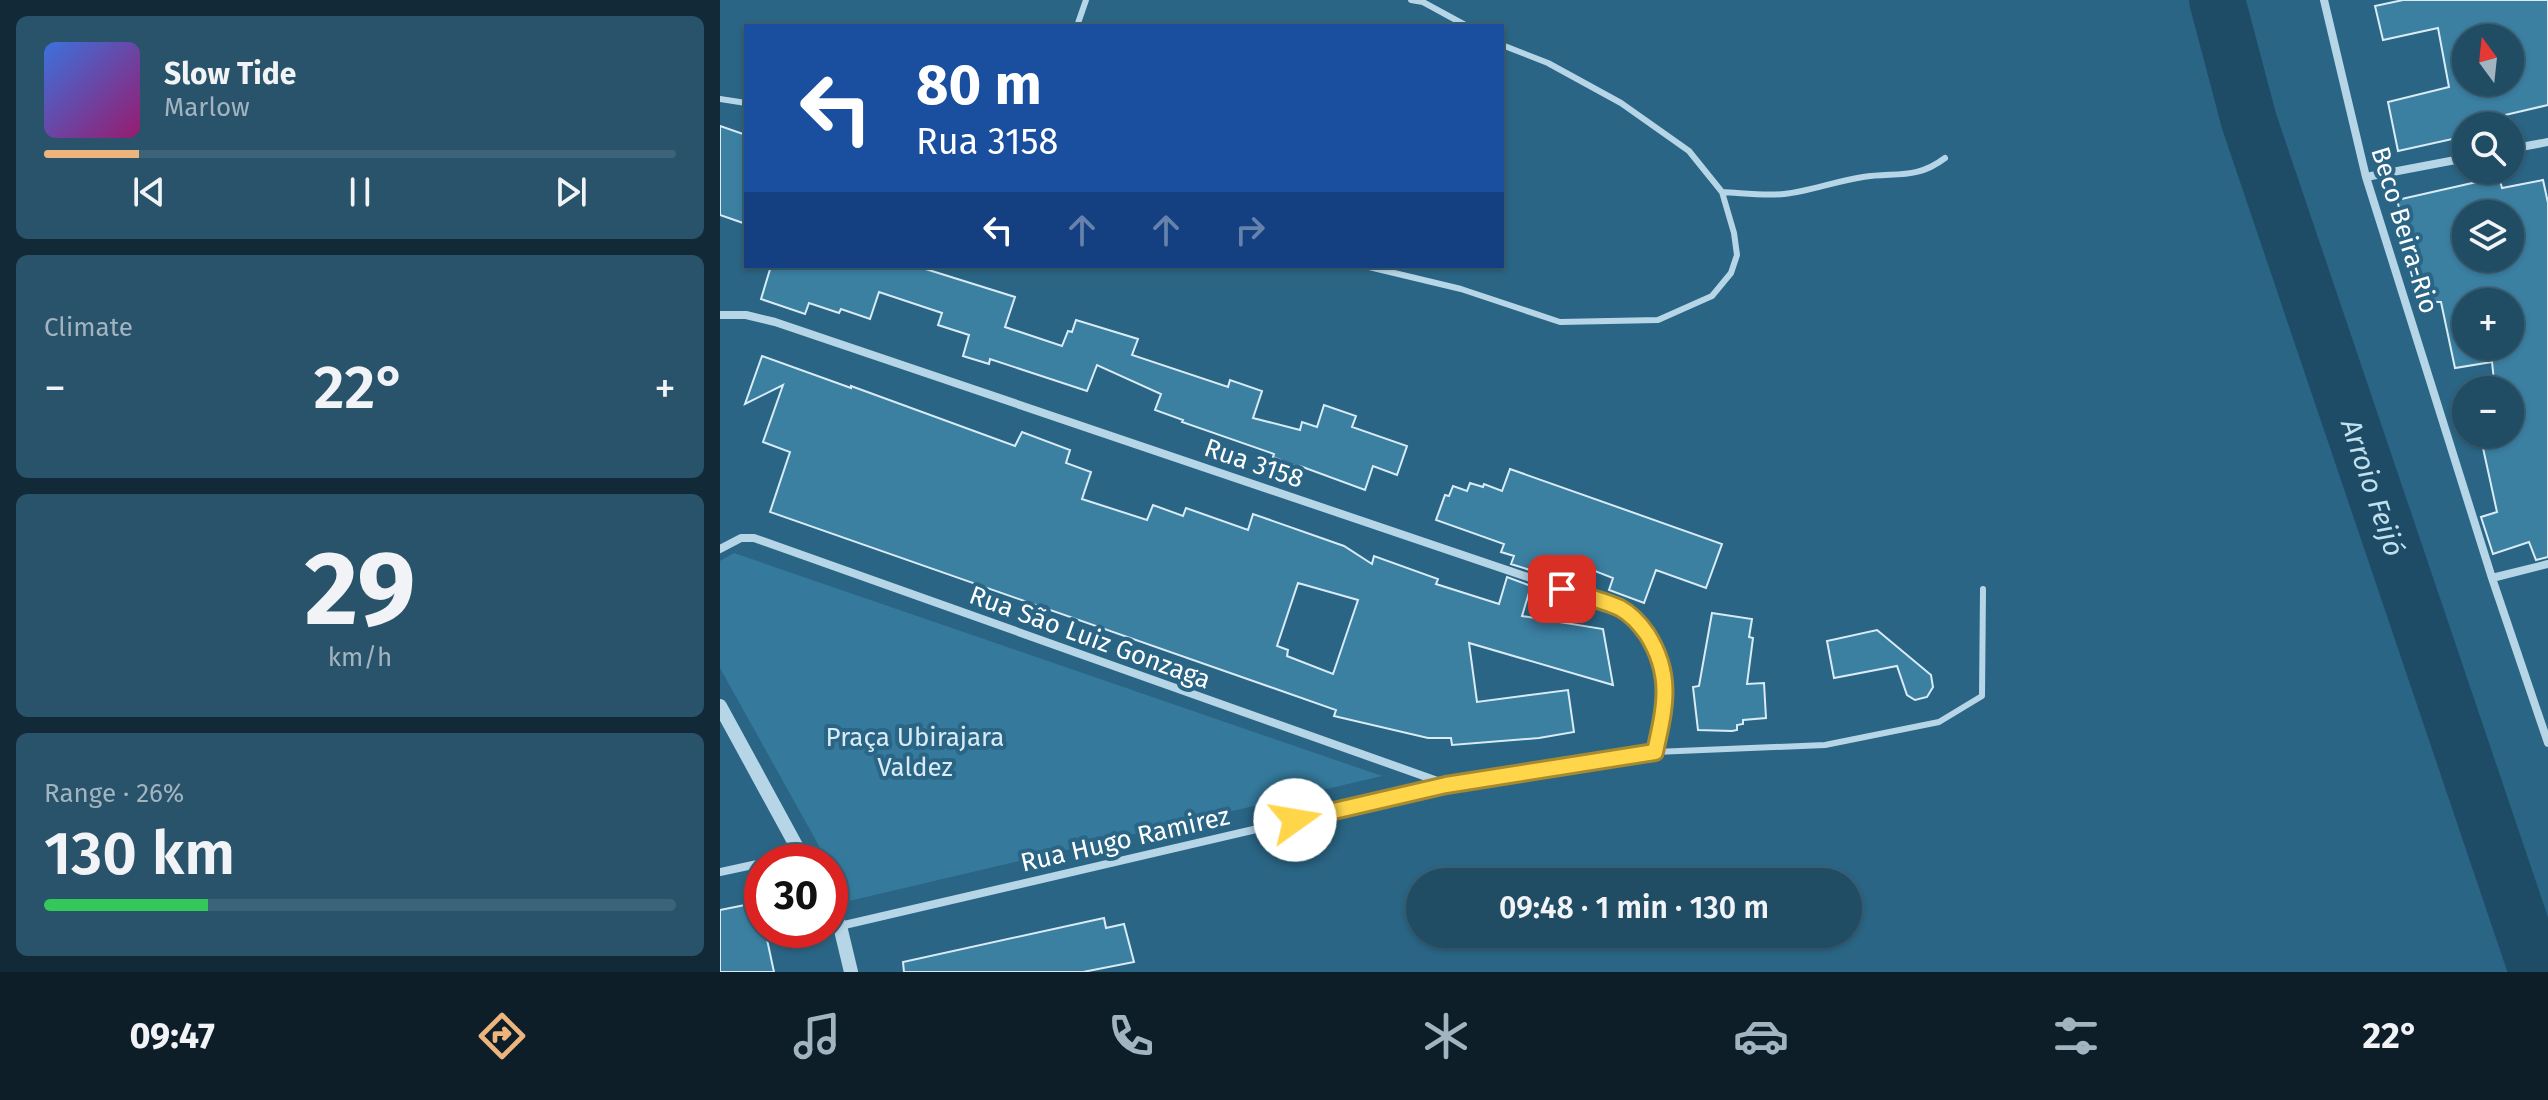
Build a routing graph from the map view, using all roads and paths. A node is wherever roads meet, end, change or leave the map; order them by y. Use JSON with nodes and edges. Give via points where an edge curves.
{"nodes":[{"id":1,"x":1086,"y":0,"type":"edge"},
{"id":2,"x":1411,"y":0,"type":"edge"},
{"id":3,"x":2324,"y":0,"type":"edge"},
{"id":4,"x":1078,"y":24,"type":"edge"},
{"id":5,"x":1463,"y":24,"type":"edge"},
{"id":6,"x":1504,"y":46,"type":"edge"},
{"id":7,"x":720,"y":99,"type":"edge"},
{"id":8,"x":744,"y":103,"type":"edge"},
{"id":9,"x":2548,"y":142,"type":"edge"},
{"id":10,"x":2524,"y":146,"type":"edge"},
{"id":11,"x":1945,"y":158,"type":"dead end"},
{"id":12,"x":2452,"y":161,"type":"edge"},
{"id":13,"x":2366,"y":177,"type":"junction"},
{"id":14,"x":1722,"y":192,"type":"junction"},
{"id":15,"x":1373,"y":268,"type":"edge"},
{"id":16,"x":720,"y":315,"type":"edge"},
{"id":17,"x":720,"y":549,"type":"edge"},
{"id":18,"x":2548,"y":564,"type":"edge"},
{"id":19,"x":2492,"y":578,"type":"junction"},
{"id":20,"x":1983,"y":589,"type":"dead end"},
{"id":21,"x":720,"y":706,"type":"edge"},
{"id":22,"x":2548,"y":743,"type":"edge"},
{"id":23,"x":1655,"y":752,"type":"junction"},
{"id":24,"x":1446,"y":785,"type":"junction"},
{"id":25,"x":795,"y":844,"type":"edge"},
{"id":26,"x":744,"y":867,"type":"edge"},
{"id":27,"x":720,"y":872,"type":"edge"},
{"id":28,"x":848,"y":924,"type":"edge"},
{"id":29,"x":845,"y":948,"type":"edge"},
{"id":30,"x":851,"y":972,"type":"edge"}],
"edges":[{"from":1,"to":4,"type":"lane"},
{"from":2,"to":5,"type":"lane"},
{"from":3,"to":13,"type":"street","name":"Beco Beira-Rio"},
{"from":6,"to":14,"type":"lane","via":[[1621,103],[1689,151]]},
{"from":7,"to":8,"type":"lane"},
{"from":9,"to":10,"type":"street"},
{"from":11,"to":14,"type":"lane","via":[[1912,174],[1859,178],[1785,194]]},
{"from":12,"to":13,"type":"street"},
{"from":13,"to":19,"type":"street","name":"Beco Beira-Rio"},
{"from":14,"to":15,"type":"lane","via":[[1737,255],[1731,273],[1712,296],[1658,320],[1560,322],[1461,289]]},
{"from":16,"to":23,"type":"street","name":"Rua 3158","via":[[775,322],[1622,609],[1641,625],[1659,653],[1665,687]]},
{"from":17,"to":24,"type":"street","name":"Rua São Luiz Gonzaga","via":[[741,538],[754,538]]},
{"from":18,"to":19,"type":"street"},
{"from":19,"to":22,"type":"street","name":"Beco Beira-Rio"},
{"from":20,"to":23,"type":"lane","via":[[1982,696],[1939,722],[1825,745]]},
{"from":21,"to":25,"type":"street"},
{"from":23,"to":24,"type":"street","name":"Rua Hugo Ramirez"},
{"from":24,"to":28,"type":"street","name":"Rua Hugo Ramirez"},
{"from":26,"to":27,"type":"street"},
{"from":29,"to":30,"type":"street"}]}
